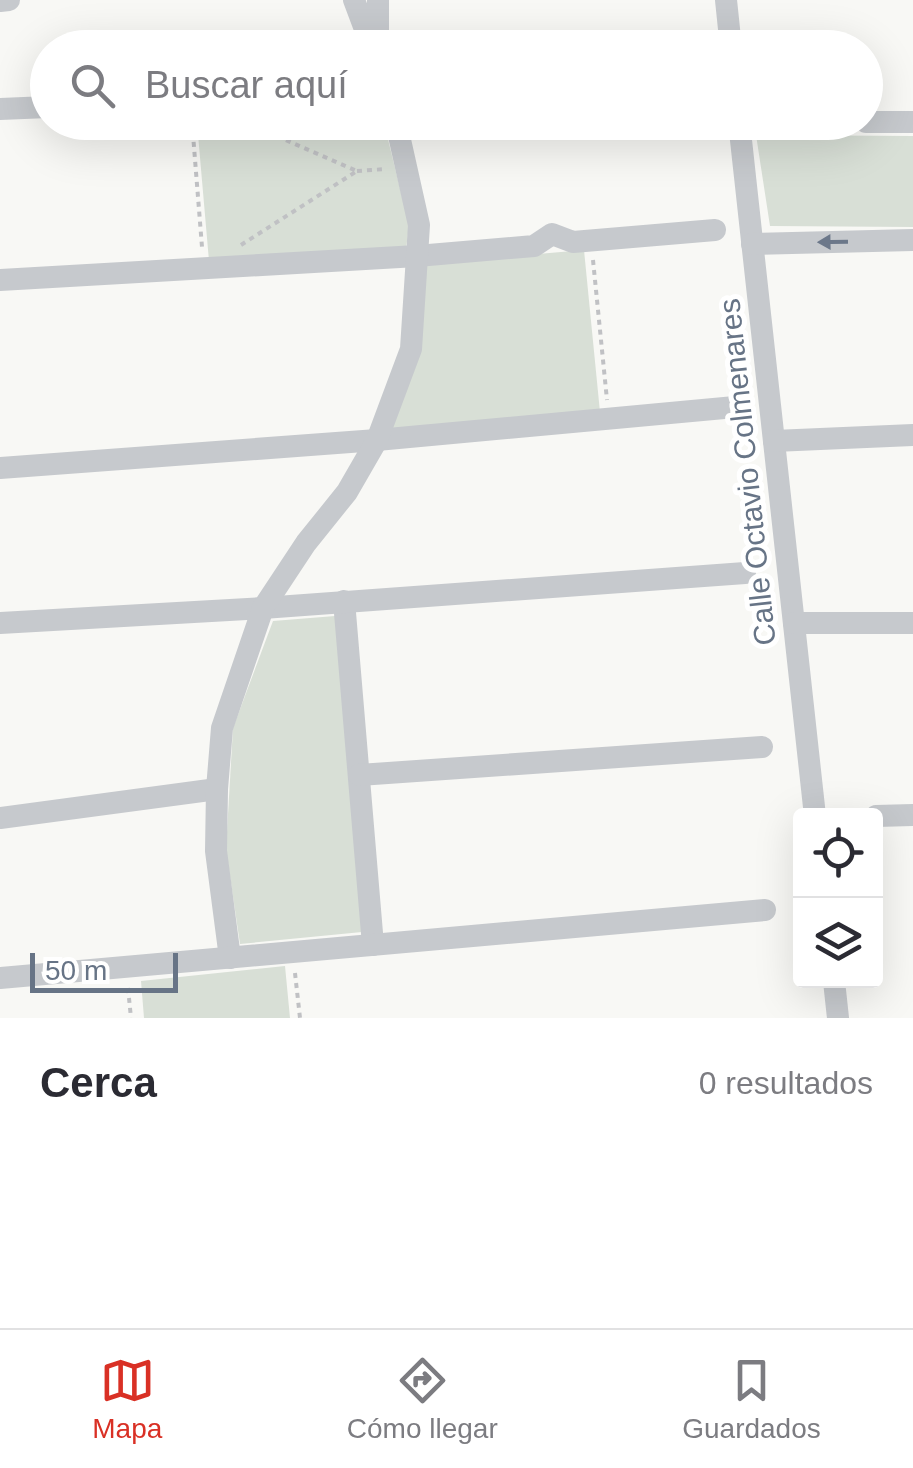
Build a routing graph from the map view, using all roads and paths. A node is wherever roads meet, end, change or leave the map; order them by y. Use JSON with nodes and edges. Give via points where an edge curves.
{"nodes":[{"id":1,"x":9,"y":0,"type":"edge"},
{"id":2,"x":354,"y":0,"type":"edge"},
{"id":3,"x":378,"y":0,"type":"edge"},
{"id":4,"x":726,"y":0,"type":"edge"},
{"id":5,"x":0,"y":1,"type":"edge"},
{"id":6,"x":367,"y":30,"type":"edge"},
{"id":7,"x":376,"y":30,"type":"edge"},
{"id":8,"x":729,"y":30,"type":"edge"},
{"id":9,"x":30,"y":108,"type":"edge"},
{"id":10,"x":0,"y":110,"type":"edge"},
{"id":11,"x":883,"y":122,"type":"edge"},
{"id":12,"x":913,"y":122,"type":"edge"},
{"id":13,"x":193,"y":140,"type":"edge"},
{"id":14,"x":286,"y":140,"type":"edge"},
{"id":15,"x":400,"y":140,"type":"edge"},
{"id":16,"x":742,"y":140,"type":"edge"},
{"id":17,"x":406,"y":168,"type":"junction"},
{"id":18,"x":357,"y":171,"type":"junction"},
{"id":19,"x":715,"y":230,"type":"dead end"},
{"id":20,"x":913,"y":240,"type":"edge"},
{"id":21,"x":591,"y":241,"type":"junction"},
{"id":22,"x":752,"y":244,"type":"junction"},
{"id":23,"x":234,"y":249,"type":"dead end"},
{"id":24,"x":417,"y":256,"type":"junction"},
{"id":25,"x":204,"y":268,"type":"junction"},
{"id":26,"x":0,"y":280,"type":"edge"},
{"id":27,"x":735,"y":407,"type":"dead end"},
{"id":28,"x":609,"y":418,"type":"junction"},
{"id":29,"x":913,"y":434,"type":"edge"},
{"id":30,"x":376,"y":440,"type":"junction"},
{"id":31,"x":774,"y":441,"type":"junction"},
{"id":32,"x":0,"y":468,"type":"edge"},
{"id":33,"x":746,"y":572,"type":"dead end"},
{"id":34,"x":344,"y":602,"type":"junction"},
{"id":35,"x":263,"y":608,"type":"junction"},
{"id":36,"x":0,"y":623,"type":"edge"},
{"id":37,"x":794,"y":623,"type":"junction"},
{"id":38,"x":913,"y":623,"type":"edge"},
{"id":39,"x":762,"y":747,"type":"dead end"},
{"id":40,"x":359,"y":775,"type":"junction"},
{"id":41,"x":217,"y":789,"type":"junction"},
{"id":42,"x":813,"y":808,"type":"edge"},
{"id":43,"x":913,"y":815,"type":"edge"},
{"id":44,"x":883,"y":816,"type":"edge"},
{"id":45,"x":0,"y":818,"type":"edge"},
{"id":46,"x":765,"y":910,"type":"dead end"},
{"id":47,"x":374,"y":945,"type":"junction"},
{"id":48,"x":293,"y":952,"type":"junction"},
{"id":49,"x":230,"y":958,"type":"junction"},
{"id":50,"x":126,"y":967,"type":"junction"},
{"id":51,"x":0,"y":978,"type":"edge"},
{"id":52,"x":835,"y":988,"type":"edge"},
{"id":53,"x":131,"y":1018,"type":"edge"},
{"id":54,"x":300,"y":1018,"type":"edge"},
{"id":55,"x":838,"y":1018,"type":"edge"}],
"edges":[{"from":1,"to":5,"type":"street"},
{"from":2,"to":6,"type":"street"},
{"from":3,"to":7,"type":"street"},
{"from":4,"to":8,"type":"street"},
{"from":9,"to":10,"type":"street"},
{"from":11,"to":12,"type":"street"},
{"from":13,"to":25,"type":"path"},
{"from":14,"to":18,"type":"path"},
{"from":15,"to":17,"type":"street"},
{"from":16,"to":22,"type":"street","name":"Calle Octavio Colmenares"},
{"from":17,"to":18,"type":"path"},
{"from":17,"to":24,"type":"street","via":[[419,225]]},
{"from":18,"to":23,"type":"path"},
{"from":19,"to":21,"type":"street"},
{"from":20,"to":22,"type":"street","one_way":true},
{"from":21,"to":24,"type":"street","via":[[552,234],[534,246]]},
{"from":21,"to":28,"type":"path"},
{"from":22,"to":31,"type":"street","name":"Calle Octavio Colmenares"},
{"from":24,"to":25,"type":"street"},
{"from":24,"to":30,"type":"street","via":[[411,349]]},
{"from":25,"to":26,"type":"street"},
{"from":27,"to":28,"type":"street"},
{"from":28,"to":30,"type":"street"},
{"from":29,"to":31,"type":"street"},
{"from":30,"to":32,"type":"street"},
{"from":30,"to":35,"type":"street","via":[[348,492]]},
{"from":31,"to":37,"type":"street","name":"Calle Octavio Colmenares"},
{"from":33,"to":34,"type":"street"},
{"from":34,"to":35,"type":"street"},
{"from":34,"to":40,"type":"street"},
{"from":35,"to":36,"type":"street"},
{"from":35,"to":41,"type":"street","via":[[222,728]]},
{"from":37,"to":38,"type":"street"},
{"from":37,"to":42,"type":"street","name":"Calle Octavio Colmenares"},
{"from":39,"to":40,"type":"street"},
{"from":40,"to":47,"type":"street"},
{"from":41,"to":45,"type":"street"},
{"from":41,"to":49,"type":"street","via":[[216,850]]},
{"from":43,"to":44,"type":"street"},
{"from":46,"to":47,"type":"street"},
{"from":47,"to":48,"type":"street"},
{"from":48,"to":49,"type":"street"},
{"from":48,"to":54,"type":"path"},
{"from":49,"to":50,"type":"street"},
{"from":50,"to":51,"type":"street"},
{"from":50,"to":53,"type":"path"},
{"from":52,"to":55,"type":"street"}]}
